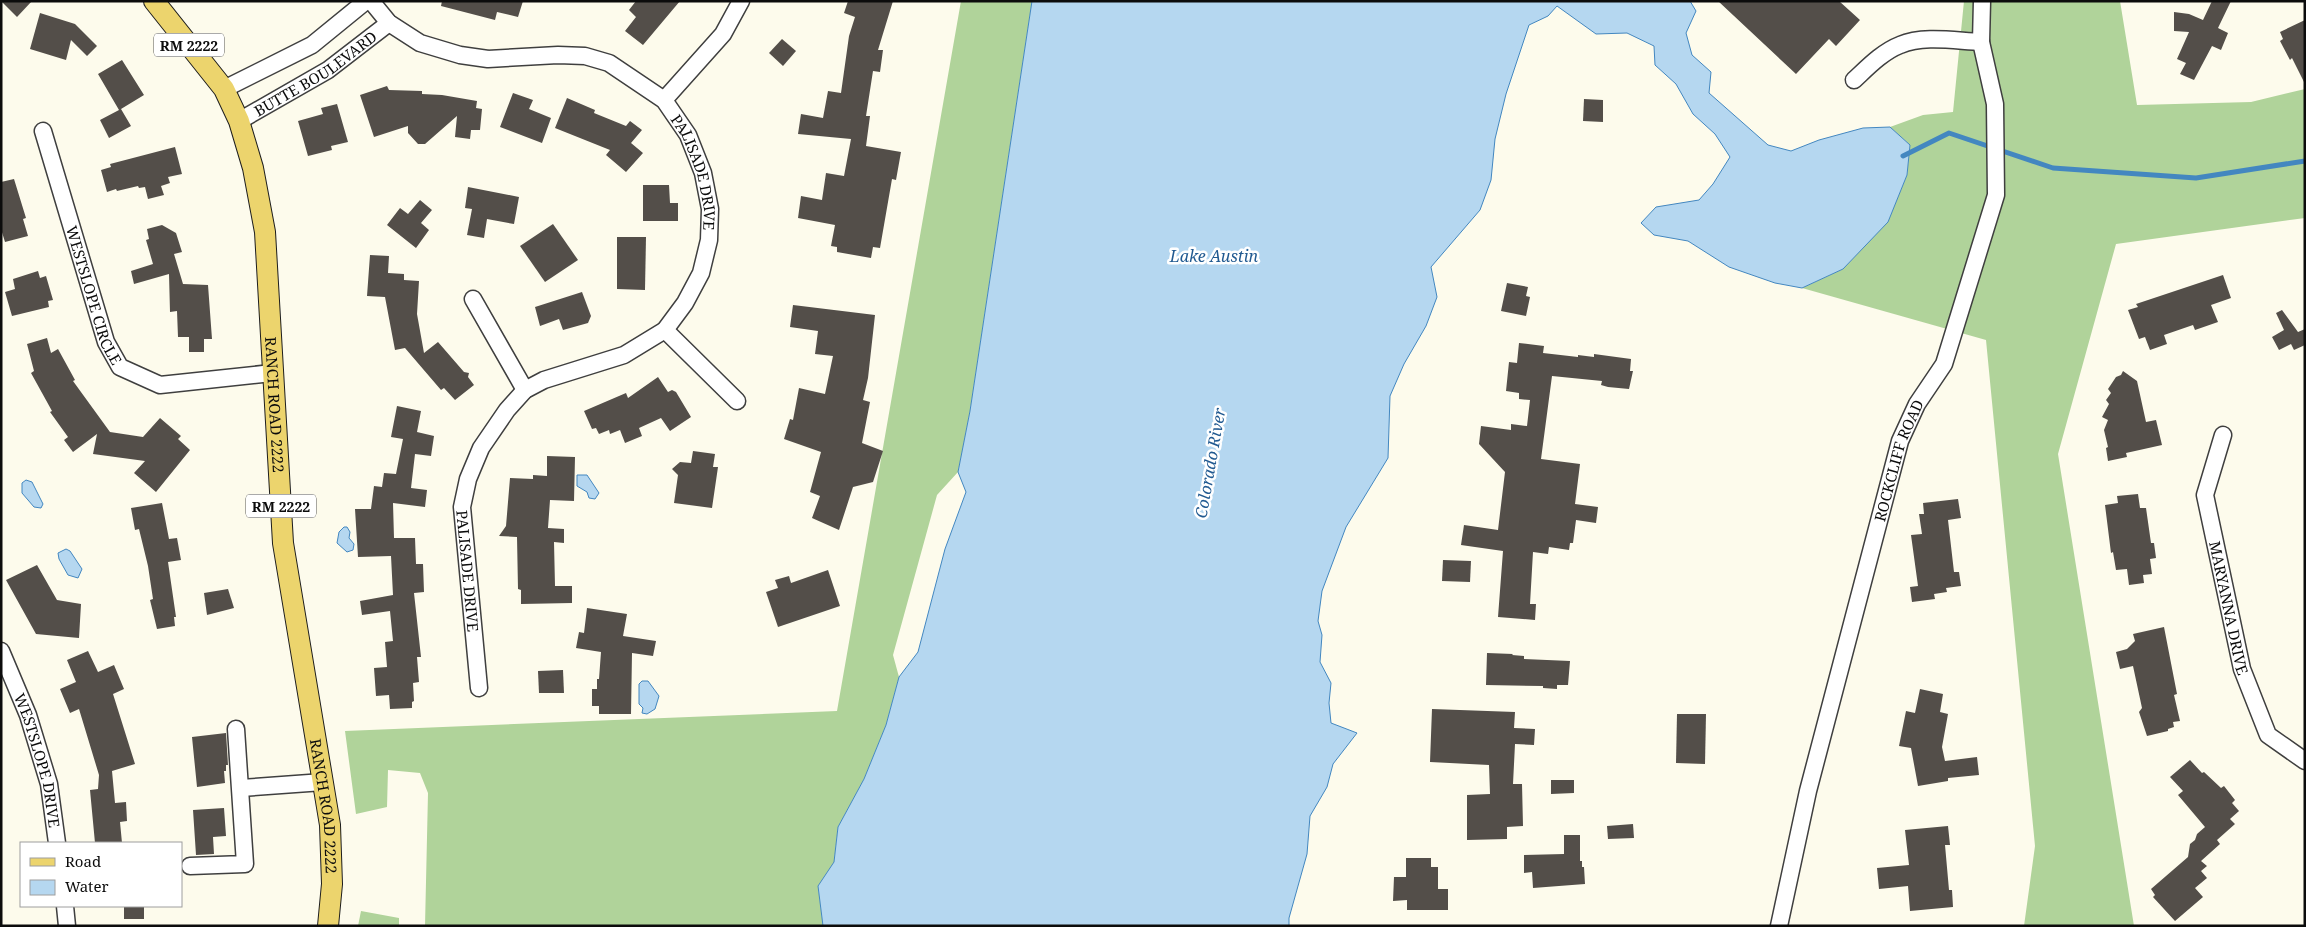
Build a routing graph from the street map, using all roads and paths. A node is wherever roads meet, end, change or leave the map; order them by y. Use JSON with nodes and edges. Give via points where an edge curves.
{"nodes":[{"id":1,"x":154,"y":1,"type":"edge"},
{"id":2,"x":366,"y":1,"type":"edge"},
{"id":3,"x":371,"y":1,"type":"edge"},
{"id":4,"x":740,"y":1,"type":"edge"},
{"id":5,"x":1982,"y":1,"type":"edge"},
{"id":6,"x":390,"y":23,"type":"junction"},
{"id":7,"x":1981,"y":42,"type":"junction"},
{"id":8,"x":1854,"y":80,"type":"dead end"},
{"id":9,"x":224,"y":89,"type":"junction"},
{"id":10,"x":664,"y":100,"type":"junction"},
{"id":11,"x":239,"y":121,"type":"junction"},
{"id":12,"x":43,"y":131,"type":"dead end"},
{"id":13,"x":473,"y":299,"type":"dead end"},
{"id":14,"x":665,"y":330,"type":"junction"},
{"id":15,"x":272,"y":373,"type":"junction"},
{"id":16,"x":525,"y":390,"type":"junction"},
{"id":17,"x":738,"y":401,"type":"dead end"},
{"id":18,"x":2223,"y":435,"type":"dead end"},
{"id":19,"x":1,"y":651,"type":"edge"},
{"id":20,"x":479,"y":688,"type":"dead end"},
{"id":21,"x":236,"y":729,"type":"dead end"},
{"id":22,"x":2305,"y":761,"type":"edge"},
{"id":23,"x":323,"y":782,"type":"junction"},
{"id":24,"x":241,"y":788,"type":"junction"},
{"id":25,"x":57,"y":842,"type":"edge"},
{"id":26,"x":190,"y":866,"type":"dead end"},
{"id":27,"x":65,"y":907,"type":"edge"},
{"id":28,"x":67,"y":926,"type":"edge"},
{"id":29,"x":328,"y":926,"type":"edge"},
{"id":30,"x":1779,"y":926,"type":"edge"}],
"edges":[{"from":1,"to":9,"type":"main road","name":"RANCH ROAD 2222","number":"RM 2222"},
{"from":2,"to":9,"type":"street","name":"BUTTE BOULEVARD","via":[[312,45]]},
{"from":3,"to":6,"type":"street","name":"PALISADE DRIVE"},
{"from":4,"to":10,"type":"street","via":[[723,34]]},
{"from":5,"to":7,"type":"street","name":"ROCKCLIFF ROAD"},
{"from":6,"to":10,"type":"street","name":"PALISADE DRIVE","via":[[420,43],[460,55],[488,59],[585,56],[609,62]]},
{"from":6,"to":11,"type":"street","name":"BUTTE BOULEVARD","via":[[328,70]]},
{"from":7,"to":8,"type":"street","via":[[1917,40],[1898,45]]},
{"from":7,"to":30,"type":"street","name":"ROCKCLIFF ROAD","via":[[1995,104],[1996,195],[1944,364],[1917,404],[1900,441],[1808,790]]},
{"from":9,"to":11,"type":"main road","name":"RANCH ROAD 2222","number":"RM 2222"},
{"from":10,"to":14,"type":"street","name":"PALISADE DRIVE","via":[[688,135],[703,173],[710,209],[709,240],[701,273]]},
{"from":11,"to":15,"type":"main road","name":"RANCH ROAD 2222","number":"RM 2222","via":[[253,168],[264,232]]},
{"from":12,"to":15,"type":"street","name":"WESTSLOPE CIRCLE","via":[[103,334],[120,367],[160,386]]},
{"from":13,"to":16,"type":"street"},
{"from":14,"to":16,"type":"street","name":"PALISADE DRIVE","via":[[624,355],[544,380]]},
{"from":14,"to":17,"type":"street"},
{"from":15,"to":23,"type":"main road","name":"RANCH ROAD 2222","number":"RM 2222","via":[[283,543]]},
{"from":16,"to":20,"type":"street","name":"PALISADE DRIVE","via":[[481,448],[468,479],[462,507]]},
{"from":18,"to":22,"type":"street","name":"MARYANNA DRIVE","via":[[2205,495],[2242,669],[2268,735]]},
{"from":19,"to":25,"type":"street","name":"WESTSLOPE DRIVE","via":[[28,715],[49,784]]},
{"from":21,"to":24,"type":"street"},
{"from":23,"to":24,"type":"street"},
{"from":23,"to":29,"type":"main road","name":"RANCH ROAD 2222","number":"RM 2222","via":[[330,825],[332,884]]},
{"from":24,"to":26,"type":"street","via":[[245,864]]},
{"from":27,"to":28,"type":"street"}]}
